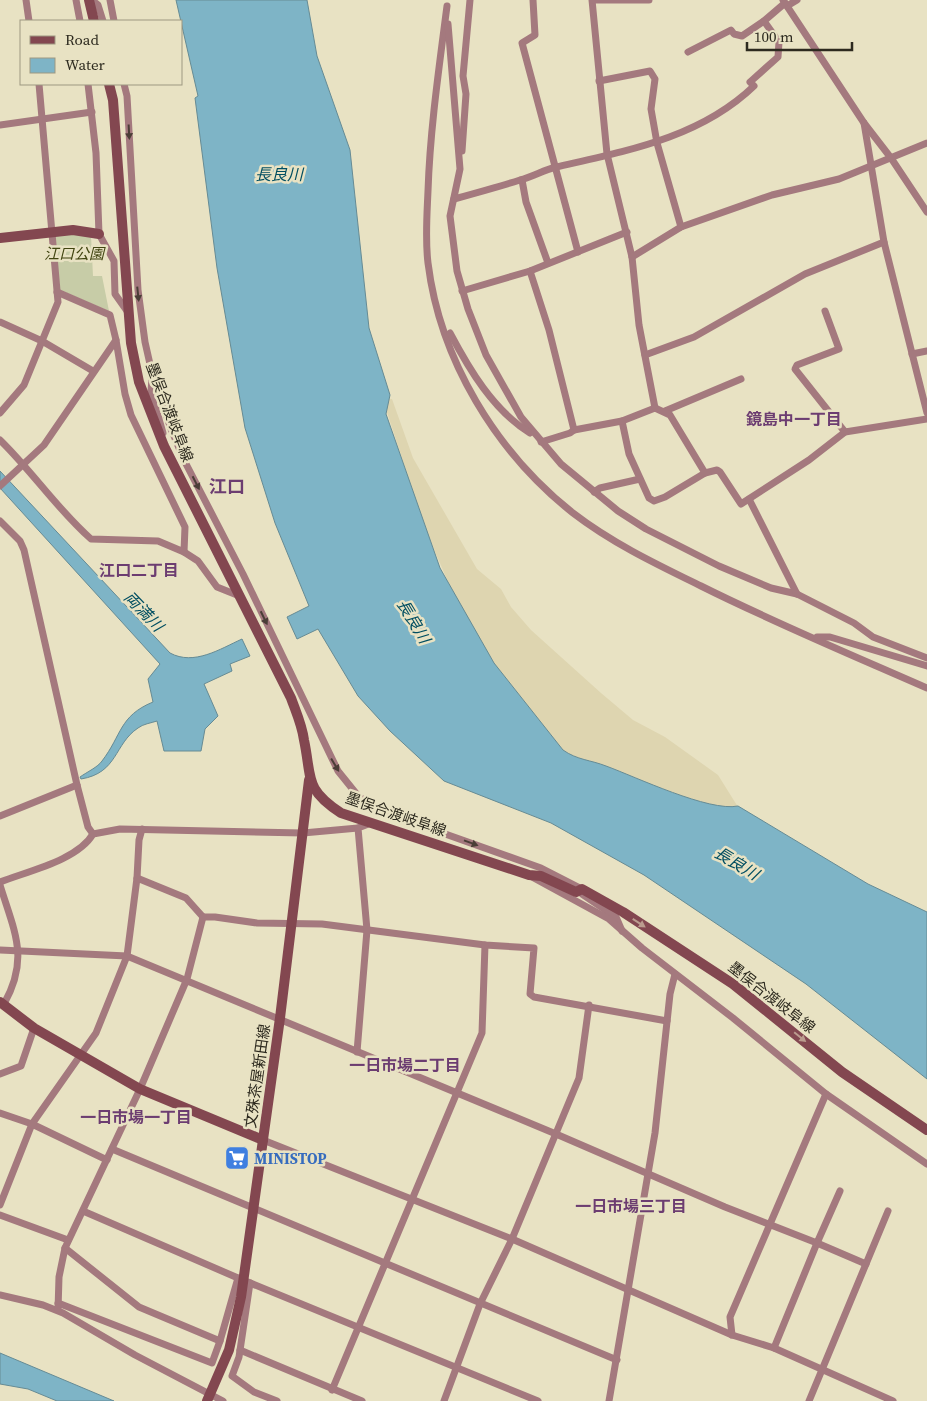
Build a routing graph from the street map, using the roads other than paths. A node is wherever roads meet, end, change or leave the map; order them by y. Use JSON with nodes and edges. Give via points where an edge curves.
{"nodes":[{"id":1,"x":26,"y":0,"type":"edge"},
{"id":2,"x":76,"y":0,"type":"edge"},
{"id":3,"x":90,"y":0,"type":"edge"},
{"id":4,"x":110,"y":0,"type":"edge"},
{"id":5,"x":470,"y":0,"type":"edge"},
{"id":6,"x":533,"y":0,"type":"edge"},
{"id":7,"x":592,"y":0,"type":"edge"},
{"id":8,"x":650,"y":0,"type":"edge"},
{"id":9,"x":797,"y":0,"type":"edge"},
{"id":10,"x":447,"y":3,"type":"edge"},
{"id":11,"x":785,"y":3,"type":"edge"},
{"id":12,"x":29,"y":20,"type":"edge"},
{"id":13,"x":80,"y":20,"type":"edge"},
{"id":14,"x":94,"y":20,"type":"edge"},
{"id":15,"x":103,"y":20,"type":"edge"},
{"id":16,"x":114,"y":20,"type":"edge"},
{"id":17,"x":764,"y":21,"type":"junction"},
{"id":18,"x":688,"y":52,"type":"dead end"},
{"id":19,"x":600,"y":81,"type":"junction"},
{"id":20,"x":39,"y":85,"type":"edge"},
{"id":21,"x":88,"y":85,"type":"edge"},
{"id":22,"x":109,"y":85,"type":"edge"},
{"id":23,"x":124,"y":85,"type":"edge"},
{"id":24,"x":92,"y":112,"type":"junction"},
{"id":25,"x":42,"y":119,"type":"junction"},
{"id":26,"x":864,"y":123,"type":"junction"},
{"id":27,"x":0,"y":125,"type":"edge"},
{"id":28,"x":657,"y":143,"type":"junction"},
{"id":29,"x":927,"y":143,"type":"edge"},
{"id":30,"x":608,"y":154,"type":"junction"},
{"id":31,"x":459,"y":158,"type":"junction"},
{"id":32,"x":891,"y":158,"type":"junction"},
{"id":33,"x":872,"y":166,"type":"junction"},
{"id":34,"x":555,"y":168,"type":"junction"},
{"id":35,"x":522,"y":180,"type":"junction"},
{"id":36,"x":454,"y":199,"type":"junction"},
{"id":37,"x":927,"y":212,"type":"edge"},
{"id":38,"x":682,"y":227,"type":"junction"},
{"id":39,"x":51,"y":232,"type":"junction"},
{"id":40,"x":626,"y":232,"type":"junction"},
{"id":41,"x":99,"y":234,"type":"junction"},
{"id":42,"x":0,"y":238,"type":"edge"},
{"id":43,"x":884,"y":242,"type":"junction"},
{"id":44,"x":578,"y":252,"type":"junction"},
{"id":45,"x":632,"y":257,"type":"junction"},
{"id":46,"x":548,"y":263,"type":"junction"},
{"id":47,"x":530,"y":271,"type":"junction"},
{"id":48,"x":462,"y":291,"type":"junction"},
{"id":49,"x":57,"y":292,"type":"junction"},
{"id":50,"x":127,"y":311,"type":"junction"},
{"id":51,"x":825,"y":311,"type":"dead end"},
{"id":52,"x":440,"y":315,"type":"junction"},
{"id":53,"x":0,"y":322,"type":"edge"},
{"id":54,"x":116,"y":340,"type":"junction"},
{"id":55,"x":42,"y":341,"type":"junction"},
{"id":56,"x":927,"y":352,"type":"edge"},
{"id":57,"x":912,"y":354,"type":"junction"},
{"id":58,"x":645,"y":355,"type":"junction"},
{"id":59,"x":94,"y":370,"type":"junction"},
{"id":60,"x":152,"y":373,"type":"junction"},
{"id":61,"x":741,"y":379,"type":"dead end"},
{"id":62,"x":655,"y":408,"type":"junction"},
{"id":63,"x":665,"y":411,"type":"junction"},
{"id":64,"x":0,"y":413,"type":"edge"},
{"id":65,"x":927,"y":413,"type":"edge"},
{"id":66,"x":927,"y":419,"type":"edge"},
{"id":67,"x":622,"y":422,"type":"junction"},
{"id":68,"x":574,"y":430,"type":"junction"},
{"id":69,"x":845,"y":432,"type":"junction"},
{"id":70,"x":539,"y":439,"type":"junction"},
{"id":71,"x":0,"y":440,"type":"edge"},
{"id":72,"x":164,"y":446,"type":"junction"},
{"id":73,"x":23,"y":466,"type":"junction"},
{"id":74,"x":705,"y":474,"type":"junction"},
{"id":75,"x":640,"y":479,"type":"junction"},
{"id":76,"x":0,"y":486,"type":"edge"},
{"id":77,"x":594,"y":492,"type":"junction"},
{"id":78,"x":748,"y":499,"type":"junction"},
{"id":79,"x":0,"y":521,"type":"edge"},
{"id":80,"x":184,"y":552,"type":"junction"},
{"id":81,"x":797,"y":594,"type":"junction"},
{"id":82,"x":238,"y":595,"type":"junction"},
{"id":83,"x":813,"y":637,"type":"junction"},
{"id":84,"x":927,"y":658,"type":"edge"},
{"id":85,"x":927,"y":666,"type":"edge"},
{"id":86,"x":927,"y":688,"type":"edge"},
{"id":87,"x":309,"y":780,"type":"junction"},
{"id":88,"x":77,"y":785,"type":"junction"},
{"id":89,"x":0,"y":816,"type":"edge"},
{"id":90,"x":371,"y":823,"type":"junction"},
{"id":91,"x":358,"y":828,"type":"junction"},
{"id":92,"x":142,"y":829,"type":"junction"},
{"id":93,"x":303,"y":832,"type":"junction"},
{"id":94,"x":93,"y":834,"type":"junction"},
{"id":95,"x":529,"y":875,"type":"junction"},
{"id":96,"x":137,"y":878,"type":"junction"},
{"id":97,"x":0,"y":883,"type":"edge"},
{"id":98,"x":582,"y":889,"type":"junction"},
{"id":99,"x":203,"y":917,"type":"junction"},
{"id":100,"x":290,"y":924,"type":"junction"},
{"id":101,"x":367,"y":930,"type":"junction"},
{"id":102,"x":622,"y":931,"type":"junction"},
{"id":103,"x":485,"y":945,"type":"junction"},
{"id":104,"x":0,"y":950,"type":"edge"},
{"id":105,"x":20,"y":950,"type":"junction"},
{"id":106,"x":127,"y":956,"type":"junction"},
{"id":107,"x":674,"y":974,"type":"junction"},
{"id":108,"x":187,"y":980,"type":"junction"},
{"id":109,"x":2,"y":1003,"type":"edge"},
{"id":110,"x":589,"y":1005,"type":"junction"},
{"id":111,"x":280,"y":1018,"type":"junction"},
{"id":112,"x":667,"y":1021,"type":"junction"},
{"id":113,"x":34,"y":1028,"type":"junction"},
{"id":114,"x":357,"y":1052,"type":"junction"},
{"id":115,"x":82,"y":1056,"type":"junction"},
{"id":116,"x":0,"y":1074,"type":"edge"},
{"id":117,"x":140,"y":1089,"type":"junction"},
{"id":118,"x":456,"y":1092,"type":"junction"},
{"id":119,"x":826,"y":1094,"type":"junction"},
{"id":120,"x":0,"y":1113,"type":"edge"},
{"id":121,"x":32,"y":1124,"type":"junction"},
{"id":122,"x":927,"y":1130,"type":"edge"},
{"id":123,"x":556,"y":1134,"type":"junction"},
{"id":124,"x":263,"y":1140,"type":"junction"},
{"id":125,"x":112,"y":1149,"type":"junction"},
{"id":126,"x":107,"y":1160,"type":"junction"},
{"id":127,"x":927,"y":1164,"type":"edge"},
{"id":128,"x":647,"y":1173,"type":"junction"},
{"id":129,"x":840,"y":1191,"type":"dead end"},
{"id":130,"x":410,"y":1201,"type":"junction"},
{"id":131,"x":0,"y":1204,"type":"edge"},
{"id":132,"x":253,"y":1209,"type":"junction"},
{"id":133,"x":84,"y":1211,"type":"junction"},
{"id":134,"x":888,"y":1211,"type":"dead end"},
{"id":135,"x":0,"y":1215,"type":"edge"},
{"id":136,"x":770,"y":1224,"type":"junction"},
{"id":137,"x":512,"y":1239,"type":"junction"},
{"id":138,"x":68,"y":1240,"type":"junction"},
{"id":139,"x":817,"y":1243,"type":"junction"},
{"id":140,"x":65,"y":1248,"type":"junction"},
{"id":141,"x":384,"y":1263,"type":"junction"},
{"id":142,"x":866,"y":1264,"type":"junction"},
{"id":143,"x":244,"y":1280,"type":"junction"},
{"id":144,"x":630,"y":1289,"type":"junction"},
{"id":145,"x":0,"y":1295,"type":"edge"},
{"id":146,"x":480,"y":1304,"type":"junction"},
{"id":147,"x":58,"y":1306,"type":"junction"},
{"id":148,"x":357,"y":1326,"type":"junction"},
{"id":149,"x":732,"y":1335,"type":"junction"},
{"id":150,"x":220,"y":1341,"type":"junction"},
{"id":151,"x":774,"y":1348,"type":"junction"},
{"id":152,"x":240,"y":1350,"type":"junction"},
{"id":153,"x":617,"y":1360,"type":"junction"},
{"id":154,"x":457,"y":1367,"type":"junction"},
{"id":155,"x":823,"y":1370,"type":"junction"},
{"id":156,"x":332,"y":1390,"type":"junction"},
{"id":157,"x":208,"y":1398,"type":"edge"},
{"id":158,"x":223,"y":1401,"type":"edge"},
{"id":159,"x":277,"y":1401,"type":"edge"},
{"id":160,"x":362,"y":1401,"type":"edge"},
{"id":161,"x":444,"y":1401,"type":"edge"},
{"id":162,"x":538,"y":1401,"type":"edge"},
{"id":163,"x":609,"y":1401,"type":"edge"},
{"id":164,"x":809,"y":1401,"type":"edge"},
{"id":165,"x":893,"y":1401,"type":"edge"}],
"edges":[{"from":1,"to":12,"type":"street"},
{"from":2,"to":13,"type":"street"},
{"from":3,"to":14,"type":"main road"},
{"from":3,"to":15,"type":"street","via":[[98,5]]},
{"from":4,"to":16,"type":"street"},
{"from":5,"to":31,"type":"street","via":[[463,76],[466,94]]},
{"from":6,"to":34,"type":"street","via":[[535,35],[522,43]]},
{"from":7,"to":8,"type":"street"},
{"from":7,"to":19,"type":"street"},
{"from":9,"to":11,"type":"street"},
{"from":10,"to":31,"type":"street"},
{"from":10,"to":52,"type":"street","via":[[432,132],[426,231],[428,264]]},
{"from":11,"to":17,"type":"street"},
{"from":11,"to":26,"type":"street"},
{"from":17,"to":18,"type":"street","via":[[742,36],[731,30]]},
{"from":17,"to":28,"type":"street","via":[[779,40],[780,50],[778,58],[750,82],[754,86],[720,113]]},
{"from":19,"to":28,"type":"street","via":[[650,71],[655,78],[651,109]]},
{"from":19,"to":30,"type":"street"},
{"from":20,"to":25,"type":"street"},
{"from":21,"to":24,"type":"street"},
{"from":22,"to":50,"type":"main road","name":"墨俣合渡岐阜線","via":[[113,100]]},
{"from":23,"to":60,"type":"street","one_way":true,"via":[[138,290]]},
{"from":24,"to":25,"type":"street"},
{"from":24,"to":41,"type":"street"},
{"from":25,"to":27,"type":"street"},
{"from":25,"to":39,"type":"street"},
{"from":26,"to":32,"type":"street"},
{"from":26,"to":33,"type":"street"},
{"from":28,"to":30,"type":"street"},
{"from":28,"to":38,"type":"street"},
{"from":29,"to":32,"type":"street"},
{"from":30,"to":34,"type":"street"},
{"from":30,"to":40,"type":"street"},
{"from":31,"to":36,"type":"street"},
{"from":32,"to":33,"type":"street"},
{"from":32,"to":37,"type":"street"},
{"from":33,"to":38,"type":"street","via":[[839,179],[733,207]]},
{"from":33,"to":43,"type":"street"},
{"from":34,"to":35,"type":"street"},
{"from":34,"to":44,"type":"street"},
{"from":35,"to":36,"type":"street"},
{"from":35,"to":46,"type":"street","via":[[526,202]]},
{"from":36,"to":48,"type":"street","via":[[450,216],[452,247]]},
{"from":38,"to":45,"type":"street"},
{"from":39,"to":41,"type":"main road","via":[[73,230]]},
{"from":39,"to":42,"type":"main road"},
{"from":39,"to":49,"type":"street"},
{"from":40,"to":44,"type":"street"},
{"from":40,"to":45,"type":"street"},
{"from":41,"to":50,"type":"street","via":[[114,261],[115,294]]},
{"from":43,"to":57,"type":"street"},
{"from":43,"to":58,"type":"street","via":[[805,274],[694,337]]},
{"from":44,"to":46,"type":"street"},
{"from":45,"to":58,"type":"street"},
{"from":46,"to":47,"type":"street"},
{"from":47,"to":48,"type":"street"},
{"from":47,"to":68,"type":"street"},
{"from":48,"to":70,"type":"street","via":[[486,355],[521,417]]},
{"from":49,"to":54,"type":"street","via":[[110,315]]},
{"from":49,"to":55,"type":"street","via":[[58,302]]},
{"from":50,"to":72,"type":"main road","name":"墨俣合渡岐阜線","via":[[130,344],[140,382]]},
{"from":51,"to":69,"type":"street","via":[[839,349],[795,368]]},
{"from":52,"to":70,"type":"street","via":[[469,369],[504,410]]},
{"from":52,"to":83,"type":"street","via":[[462,376],[484,414],[516,458],[572,512],[638,555]]},
{"from":53,"to":55,"type":"street"},
{"from":54,"to":59,"type":"street"},
{"from":54,"to":80,"type":"street","via":[[131,415],[186,527]]},
{"from":55,"to":59,"type":"street"},
{"from":55,"to":64,"type":"street","via":[[24,385]]},
{"from":56,"to":57,"type":"street"},
{"from":57,"to":65,"type":"street"},
{"from":58,"to":62,"type":"street"},
{"from":59,"to":73,"type":"street","via":[[58,427]]},
{"from":60,"to":72,"type":"street","via":[[151,391]]},
{"from":60,"to":98,"type":"street","one_way":true,"via":[[184,460],[243,574],[327,753],[348,784],[359,797],[388,814],[541,868]]},
{"from":61,"to":63,"type":"street"},
{"from":62,"to":63,"type":"street"},
{"from":62,"to":67,"type":"street"},
{"from":63,"to":74,"type":"street"},
{"from":66,"to":69,"type":"street"},
{"from":67,"to":68,"type":"street"},
{"from":67,"to":75,"type":"street","via":[[629,454]]},
{"from":68,"to":70,"type":"street"},
{"from":69,"to":78,"type":"street","via":[[809,460]]},
{"from":70,"to":77,"type":"street","via":[[561,464]]},
{"from":71,"to":73,"type":"street"},
{"from":72,"to":82,"type":"main road","name":"墨俣合渡岐阜線"},
{"from":73,"to":76,"type":"street"},
{"from":73,"to":80,"type":"street","via":[[91,539],[158,541]]},
{"from":74,"to":75,"type":"street","via":[[654,501],[649,498]]},
{"from":74,"to":78,"type":"street","via":[[716,470],[720,472],[741,504]]},
{"from":75,"to":77,"type":"street"},
{"from":77,"to":81,"type":"street","via":[[646,529],[771,588]]},
{"from":78,"to":81,"type":"street"},
{"from":79,"to":88,"type":"street","via":[[20,541],[24,550]]},
{"from":80,"to":82,"type":"street","via":[[198,561],[217,587]]},
{"from":81,"to":84,"type":"street","via":[[854,623],[873,637]]},
{"from":82,"to":87,"type":"main road","name":"墨俣合渡岐阜線","via":[[301,724]]},
{"from":83,"to":85,"type":"street","via":[[830,637]]},
{"from":83,"to":86,"type":"street"},
{"from":87,"to":90,"type":"main road","name":"墨俣合渡岐阜線","via":[[317,795],[329,805],[341,813]]},
{"from":87,"to":93,"type":"main road","name":"文殊茶屋新田線"},
{"from":88,"to":89,"type":"street"},
{"from":88,"to":94,"type":"street","via":[[88,827]]},
{"from":90,"to":91,"type":"street"},
{"from":90,"to":95,"type":"main road","name":"墨俣合渡岐阜線"},
{"from":91,"to":93,"type":"street"},
{"from":91,"to":101,"type":"street"},
{"from":92,"to":93,"type":"street"},
{"from":92,"to":94,"type":"street"},
{"from":92,"to":96,"type":"street"},
{"from":93,"to":100,"type":"main road","name":"文殊茶屋新田線"},
{"from":94,"to":97,"type":"street","via":[[88,844],[67,857]]},
{"from":95,"to":98,"type":"main road","name":"墨俣合渡岐阜線","via":[[541,876],[576,892]]},
{"from":95,"to":102,"type":"street","via":[[609,919]]},
{"from":96,"to":99,"type":"street","via":[[186,898]]},
{"from":96,"to":106,"type":"street"},
{"from":97,"to":105,"type":"street"},
{"from":98,"to":102,"type":"street","via":[[582,894],[616,917]]},
{"from":98,"to":122,"type":"main road","name":"墨俣合渡岐阜線","one_way":true,"via":[[733,984],[842,1072]]},
{"from":99,"to":100,"type":"street"},
{"from":99,"to":108,"type":"street"},
{"from":100,"to":101,"type":"street"},
{"from":100,"to":111,"type":"main road","name":"文殊茶屋新田線"},
{"from":101,"to":103,"type":"street"},
{"from":101,"to":114,"type":"street"},
{"from":102,"to":107,"type":"street"},
{"from":103,"to":110,"type":"street","via":[[534,948],[530,994]]},
{"from":103,"to":118,"type":"street","via":[[482,1032]]},
{"from":104,"to":105,"type":"street"},
{"from":105,"to":106,"type":"street"},
{"from":105,"to":109,"type":"street","via":[[11,992]]},
{"from":106,"to":108,"type":"street"},
{"from":106,"to":115,"type":"street","via":[[96,1033]]},
{"from":107,"to":112,"type":"street"},
{"from":107,"to":119,"type":"street"},
{"from":108,"to":111,"type":"street"},
{"from":108,"to":117,"type":"street"},
{"from":109,"to":113,"type":"main road"},
{"from":110,"to":112,"type":"street"},
{"from":110,"to":123,"type":"street","via":[[579,1078]]},
{"from":111,"to":114,"type":"street"},
{"from":111,"to":124,"type":"main road","name":"文殊茶屋新田線"},
{"from":112,"to":128,"type":"street","via":[[655,1133]]},
{"from":113,"to":115,"type":"main road"},
{"from":113,"to":116,"type":"street","via":[[21,1066]]},
{"from":114,"to":118,"type":"street"},
{"from":115,"to":117,"type":"main road"},
{"from":115,"to":121,"type":"street"},
{"from":117,"to":124,"type":"main road"},
{"from":117,"to":125,"type":"street"},
{"from":118,"to":123,"type":"street"},
{"from":118,"to":130,"type":"street"},
{"from":119,"to":127,"type":"street"},
{"from":119,"to":136,"type":"street"},
{"from":120,"to":121,"type":"street"},
{"from":121,"to":126,"type":"street"},
{"from":121,"to":131,"type":"street"},
{"from":123,"to":128,"type":"street"},
{"from":123,"to":137,"type":"street"},
{"from":124,"to":130,"type":"street"},
{"from":124,"to":132,"type":"main road","name":"文殊茶屋新田線"},
{"from":125,"to":126,"type":"street"},
{"from":125,"to":132,"type":"street"},
{"from":126,"to":133,"type":"street"},
{"from":128,"to":136,"type":"street"},
{"from":128,"to":144,"type":"street"},
{"from":129,"to":139,"type":"street"},
{"from":130,"to":137,"type":"street"},
{"from":130,"to":141,"type":"street"},
{"from":132,"to":141,"type":"street"},
{"from":132,"to":143,"type":"main road","name":"文殊茶屋新田線"},
{"from":133,"to":138,"type":"street"},
{"from":133,"to":143,"type":"street"},
{"from":134,"to":142,"type":"street"},
{"from":135,"to":138,"type":"street"},
{"from":136,"to":139,"type":"street"},
{"from":136,"to":149,"type":"street","via":[[730,1318]]},
{"from":137,"to":144,"type":"street"},
{"from":137,"to":146,"type":"street"},
{"from":138,"to":140,"type":"street"},
{"from":139,"to":142,"type":"street"},
{"from":139,"to":151,"type":"street"},
{"from":140,"to":147,"type":"street"},
{"from":140,"to":150,"type":"street","via":[[139,1307]]},
{"from":141,"to":146,"type":"street"},
{"from":141,"to":148,"type":"street"},
{"from":142,"to":155,"type":"street"},
{"from":143,"to":148,"type":"street"},
{"from":143,"to":150,"type":"street"},
{"from":143,"to":152,"type":"street"},
{"from":143,"to":157,"type":"main road","name":"文殊茶屋新田線","via":[[229,1350]]},
{"from":144,"to":149,"type":"street"},
{"from":144,"to":153,"type":"street"},
{"from":145,"to":147,"type":"street"},
{"from":146,"to":153,"type":"street"},
{"from":146,"to":154,"type":"street"},
{"from":147,"to":150,"type":"street","via":[[212,1363]]},
{"from":147,"to":157,"type":"street"},
{"from":148,"to":154,"type":"street"},
{"from":148,"to":156,"type":"street"},
{"from":149,"to":151,"type":"street"},
{"from":151,"to":155,"type":"street"},
{"from":152,"to":156,"type":"street"},
{"from":152,"to":159,"type":"street","via":[[232,1376],[254,1392]]},
{"from":153,"to":163,"type":"street"},
{"from":154,"to":161,"type":"street"},
{"from":154,"to":162,"type":"street"},
{"from":155,"to":164,"type":"street"},
{"from":155,"to":165,"type":"street"},
{"from":156,"to":160,"type":"street"},
{"from":157,"to":158,"type":"street"}]}
